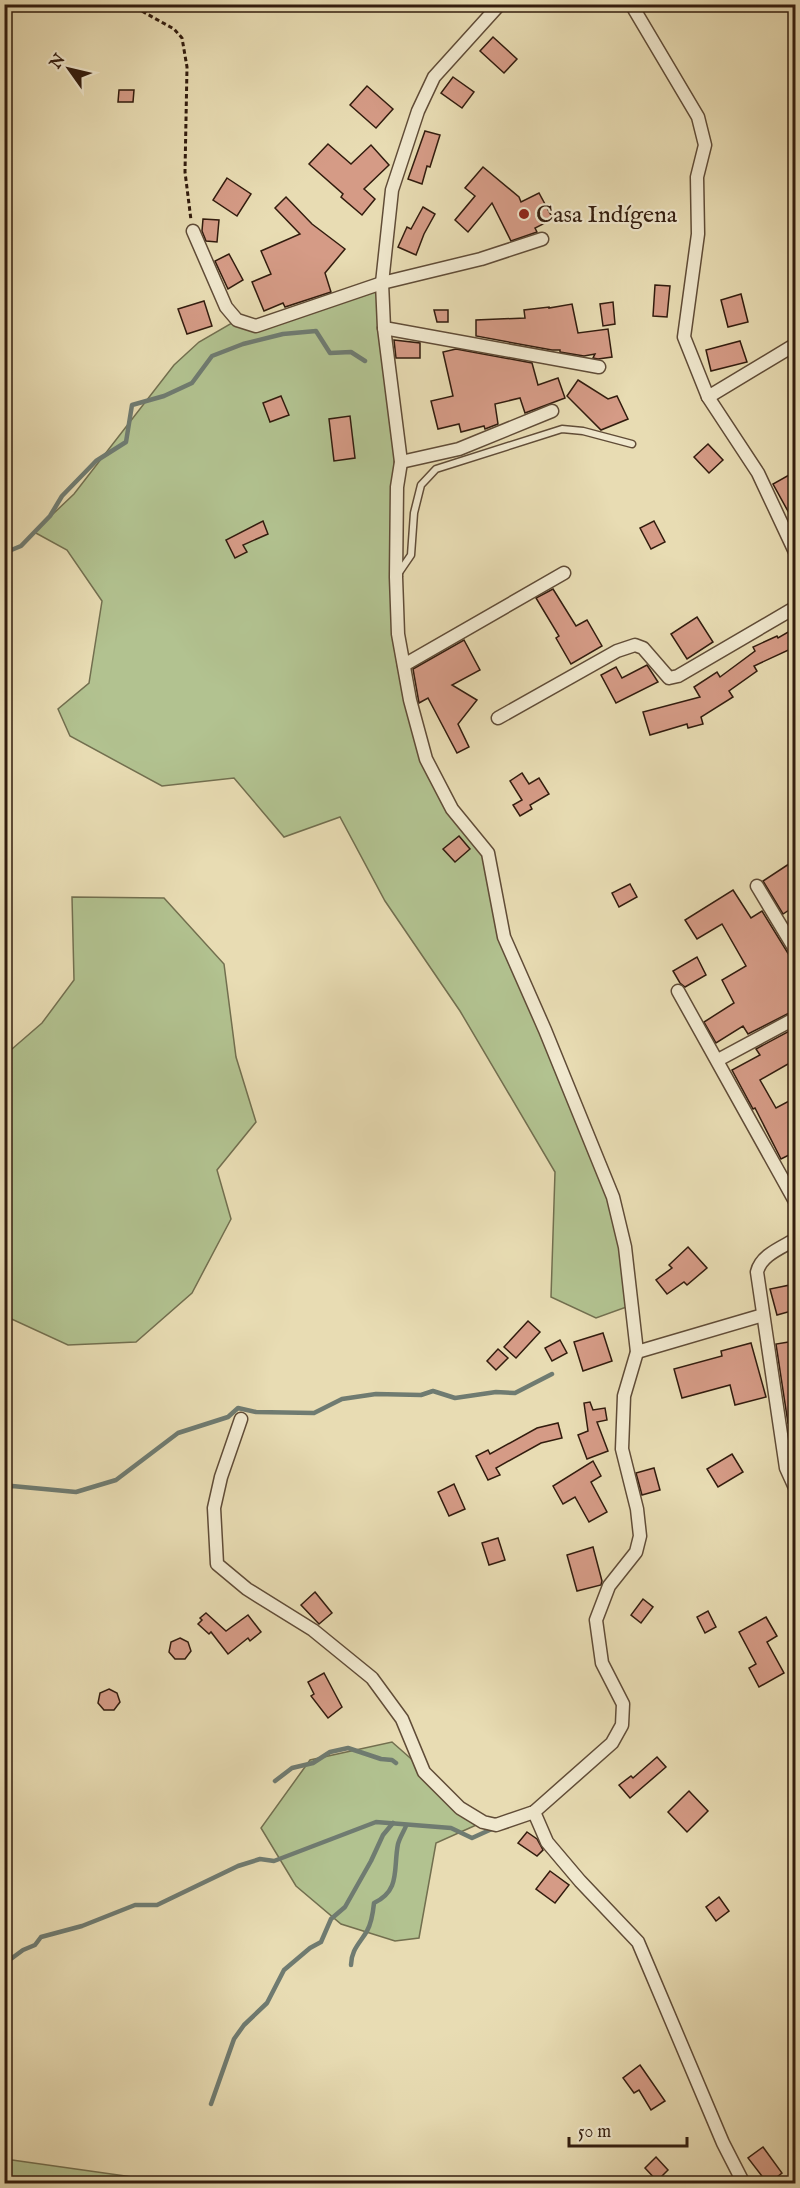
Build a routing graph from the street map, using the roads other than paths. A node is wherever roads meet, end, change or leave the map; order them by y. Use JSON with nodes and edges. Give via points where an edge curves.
{"nodes":[{"id":1,"x":500,"y":4,"type":"edge"},
{"id":2,"x":631,"y":4,"type":"edge"},
{"id":3,"x":193,"y":231,"type":"road end"},
{"id":4,"x":542,"y":239,"type":"dead end"},
{"id":5,"x":382,"y":283,"type":"junction"},
{"id":6,"x":384,"y":328,"type":"junction"},
{"id":7,"x":795,"y":344,"type":"edge"},
{"id":8,"x":599,"y":367,"type":"dead end"},
{"id":9,"x":708,"y":397,"type":"junction"},
{"id":10,"x":552,"y":411,"type":"dead end"},
{"id":11,"x":632,"y":444,"type":"dead end"},
{"id":12,"x":401,"y":462,"type":"junction"},
{"id":13,"x":795,"y":554,"type":"edge"},
{"id":14,"x":564,"y":573,"type":"dead end"},
{"id":15,"x":396,"y":577,"type":"junction"},
{"id":16,"x":795,"y":607,"type":"edge"},
{"id":17,"x":404,"y":665,"type":"junction"},
{"id":18,"x":498,"y":718,"type":"dead end"},
{"id":19,"x":757,"y":886,"type":"dead end"},
{"id":20,"x":795,"y":951,"type":"edge"},
{"id":21,"x":678,"y":991,"type":"dead end"},
{"id":22,"x":795,"y":1018,"type":"edge"},
{"id":23,"x":718,"y":1060,"type":"junction"},
{"id":24,"x":795,"y":1203,"type":"edge"},
{"id":25,"x":795,"y":1239,"type":"edge"},
{"id":26,"x":763,"y":1315,"type":"junction"},
{"id":27,"x":638,"y":1352,"type":"junction"},
{"id":28,"x":241,"y":1419,"type":"dead end"},
{"id":29,"x":795,"y":1490,"type":"edge"},
{"id":30,"x":534,"y":1812,"type":"junction"},
{"id":31,"x":744,"y":2184,"type":"edge"}],
"edges":[{"from":1,"to":5,"type":"street","via":[[434,77],[418,111],[392,190]]},
{"from":2,"to":9,"type":"street","via":[[698,117],[705,145],[697,177],[698,234],[684,338]]},
{"from":3,"to":5,"type":"street","via":[[226,307],[237,320],[256,326]]},
{"from":4,"to":5,"type":"street","via":[[481,259]]},
{"from":5,"to":6,"type":"street"},
{"from":6,"to":8,"type":"street"},
{"from":6,"to":12,"type":"street"},
{"from":7,"to":9,"type":"street"},
{"from":9,"to":13,"type":"street","via":[[758,473]]},
{"from":10,"to":12,"type":"street","via":[[459,449]]},
{"from":11,"to":15,"type":"lane","via":[[562,429],[436,469],[421,485],[411,555]]},
{"from":12,"to":15,"type":"street"},
{"from":14,"to":17,"type":"street"},
{"from":15,"to":17,"type":"street"},
{"from":16,"to":18,"type":"street","via":[[678,676],[669,678],[643,648],[635,645],[617,651]]},
{"from":17,"to":27,"type":"street","via":[[426,759],[452,809],[488,853],[504,937],[613,1197],[625,1247]]},
{"from":19,"to":20,"type":"street"},
{"from":21,"to":23,"type":"street"},
{"from":22,"to":23,"type":"street"},
{"from":23,"to":24,"type":"street"},
{"from":25,"to":26,"type":"street","via":[[759,1264]]},
{"from":26,"to":27,"type":"street"},
{"from":26,"to":29,"type":"street","via":[[786,1468]]},
{"from":27,"to":30,"type":"street","via":[[624,1396],[622,1449],[640,1536],[636,1552],[609,1586],[596,1620],[602,1663],[623,1704],[622,1725],[612,1743]]},
{"from":28,"to":30,"type":"street","via":[[214,1508],[217,1563],[247,1589],[313,1630],[372,1678],[402,1719],[424,1772],[460,1808],[483,1822],[496,1824]]},
{"from":30,"to":31,"type":"street","via":[[547,1842],[638,1942]]}]}
